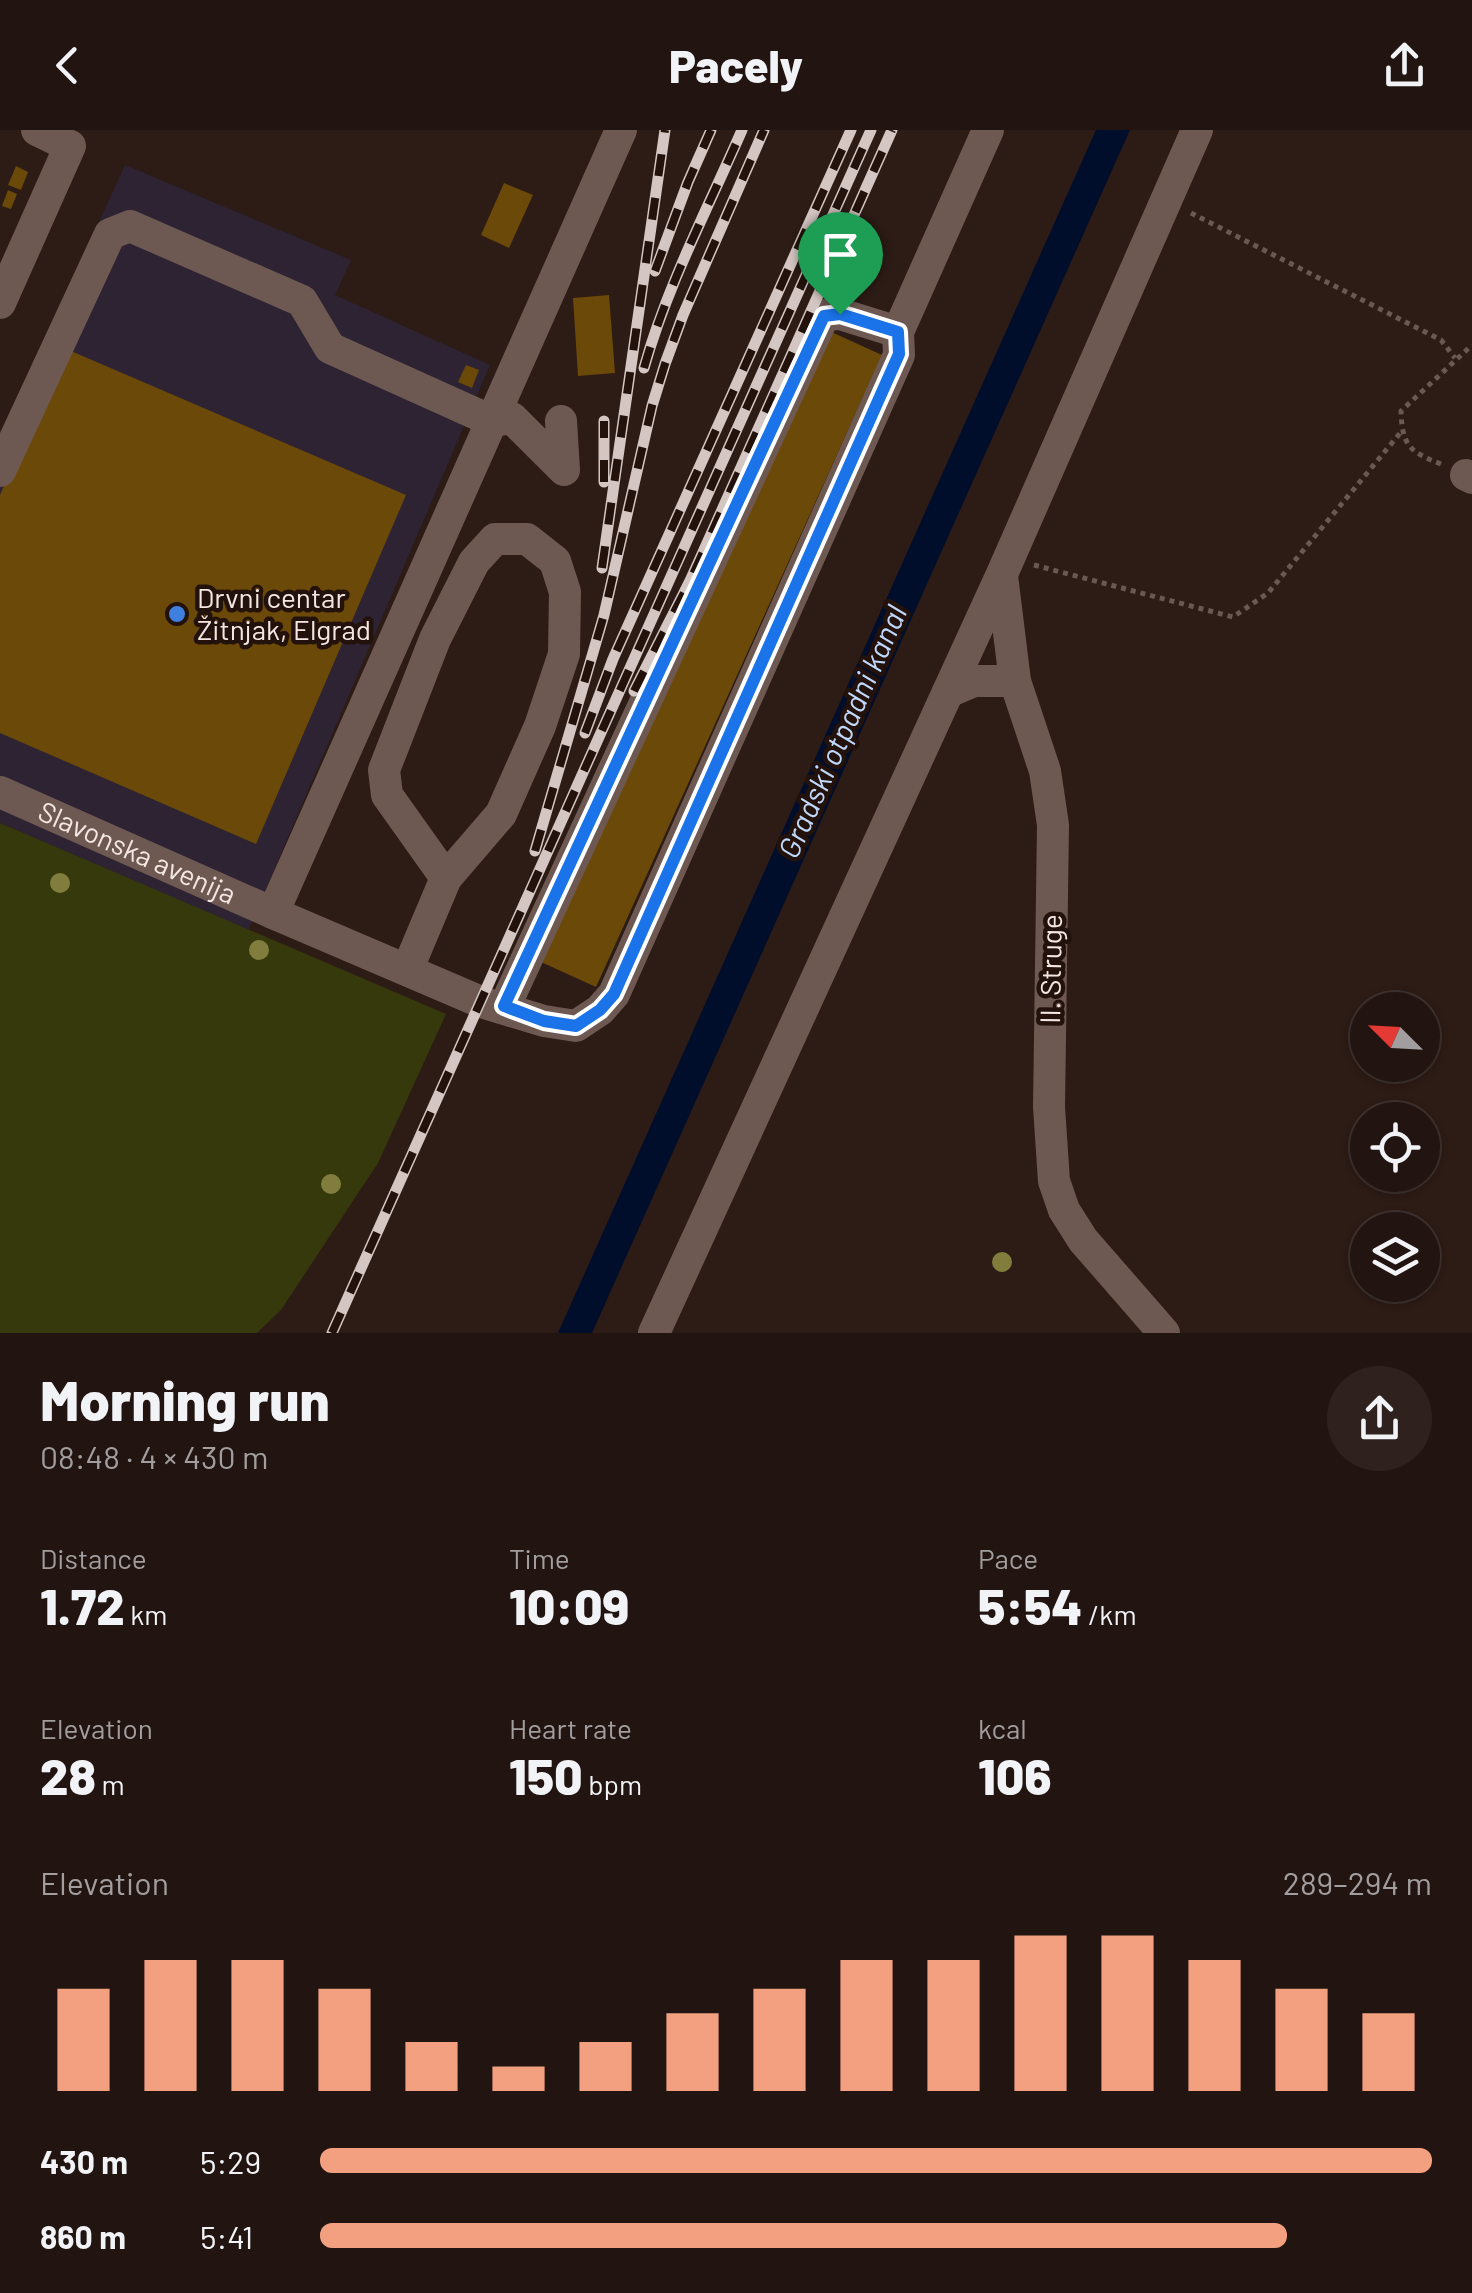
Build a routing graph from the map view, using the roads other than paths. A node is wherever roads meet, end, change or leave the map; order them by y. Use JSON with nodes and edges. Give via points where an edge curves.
{"nodes":[{"id":1,"x":36,"y":130,"type":"edge"},
{"id":2,"x":620,"y":130,"type":"edge"},
{"id":3,"x":988,"y":130,"type":"edge"},
{"id":4,"x":1198,"y":130,"type":"edge"},
{"id":5,"x":73,"y":138,"type":"edge"},
{"id":6,"x":0,"y":302,"type":"edge"},
{"id":7,"x":898,"y":332,"type":"junction"},
{"id":8,"x":492,"y":421,"type":"junction"},
{"id":9,"x":561,"y":421,"type":"dead end"},
{"id":10,"x":0,"y":471,"type":"edge"},
{"id":11,"x":1005,"y":566,"type":"junction"},
{"id":12,"x":1015,"y":681,"type":"junction"},
{"id":13,"x":948,"y":692,"type":"junction"},
{"id":14,"x":0,"y":792,"type":"edge"},
{"id":15,"x":446,"y":878,"type":"junction"},
{"id":16,"x":273,"y":912,"type":"junction"},
{"id":17,"x":408,"y":968,"type":"junction"},
{"id":18,"x":504,"y":1006,"type":"junction"},
{"id":19,"x":654,"y":1333,"type":"edge"},
{"id":20,"x":1164,"y":1333,"type":"edge"}],
"edges":[{"from":1,"to":5,"type":"street"},
{"from":2,"to":8,"type":"street"},
{"from":3,"to":7,"type":"street"},
{"from":4,"to":11,"type":"street"},
{"from":5,"to":6,"type":"street"},
{"from":7,"to":18,"type":"street","via":[[840,314],[824,316]]},
{"from":7,"to":18,"type":"street","name":"Slavonska avenija","via":[[899,354],[614,994],[576,1026]]},
{"from":8,"to":9,"type":"street","via":[[512,418],[564,470]]},
{"from":8,"to":10,"type":"street","via":[[330,348],[302,301],[130,226],[110,234]]},
{"from":8,"to":16,"type":"street"},
{"from":11,"to":12,"type":"street","name":"II. Struge"},
{"from":11,"to":13,"type":"street"},
{"from":12,"to":13,"type":"street","via":[[974,682]]},
{"from":12,"to":20,"type":"street","name":"II. Struge","via":[[1045,771],[1052,825],[1054,1181],[1082,1240]]},
{"from":13,"to":19,"type":"street"},
{"from":14,"to":16,"type":"street","name":"Slavonska avenija"},
{"from":15,"to":15,"type":"street","via":[[501,814],[564,654],[566,592],[554,561],[527,539],[496,539],[474,562],[435,639],[384,770],[387,794]]},
{"from":15,"to":17,"type":"street"},
{"from":16,"to":17,"type":"street","name":"Slavonska avenija"},
{"from":17,"to":18,"type":"street","name":"Slavonska avenija"}]}
